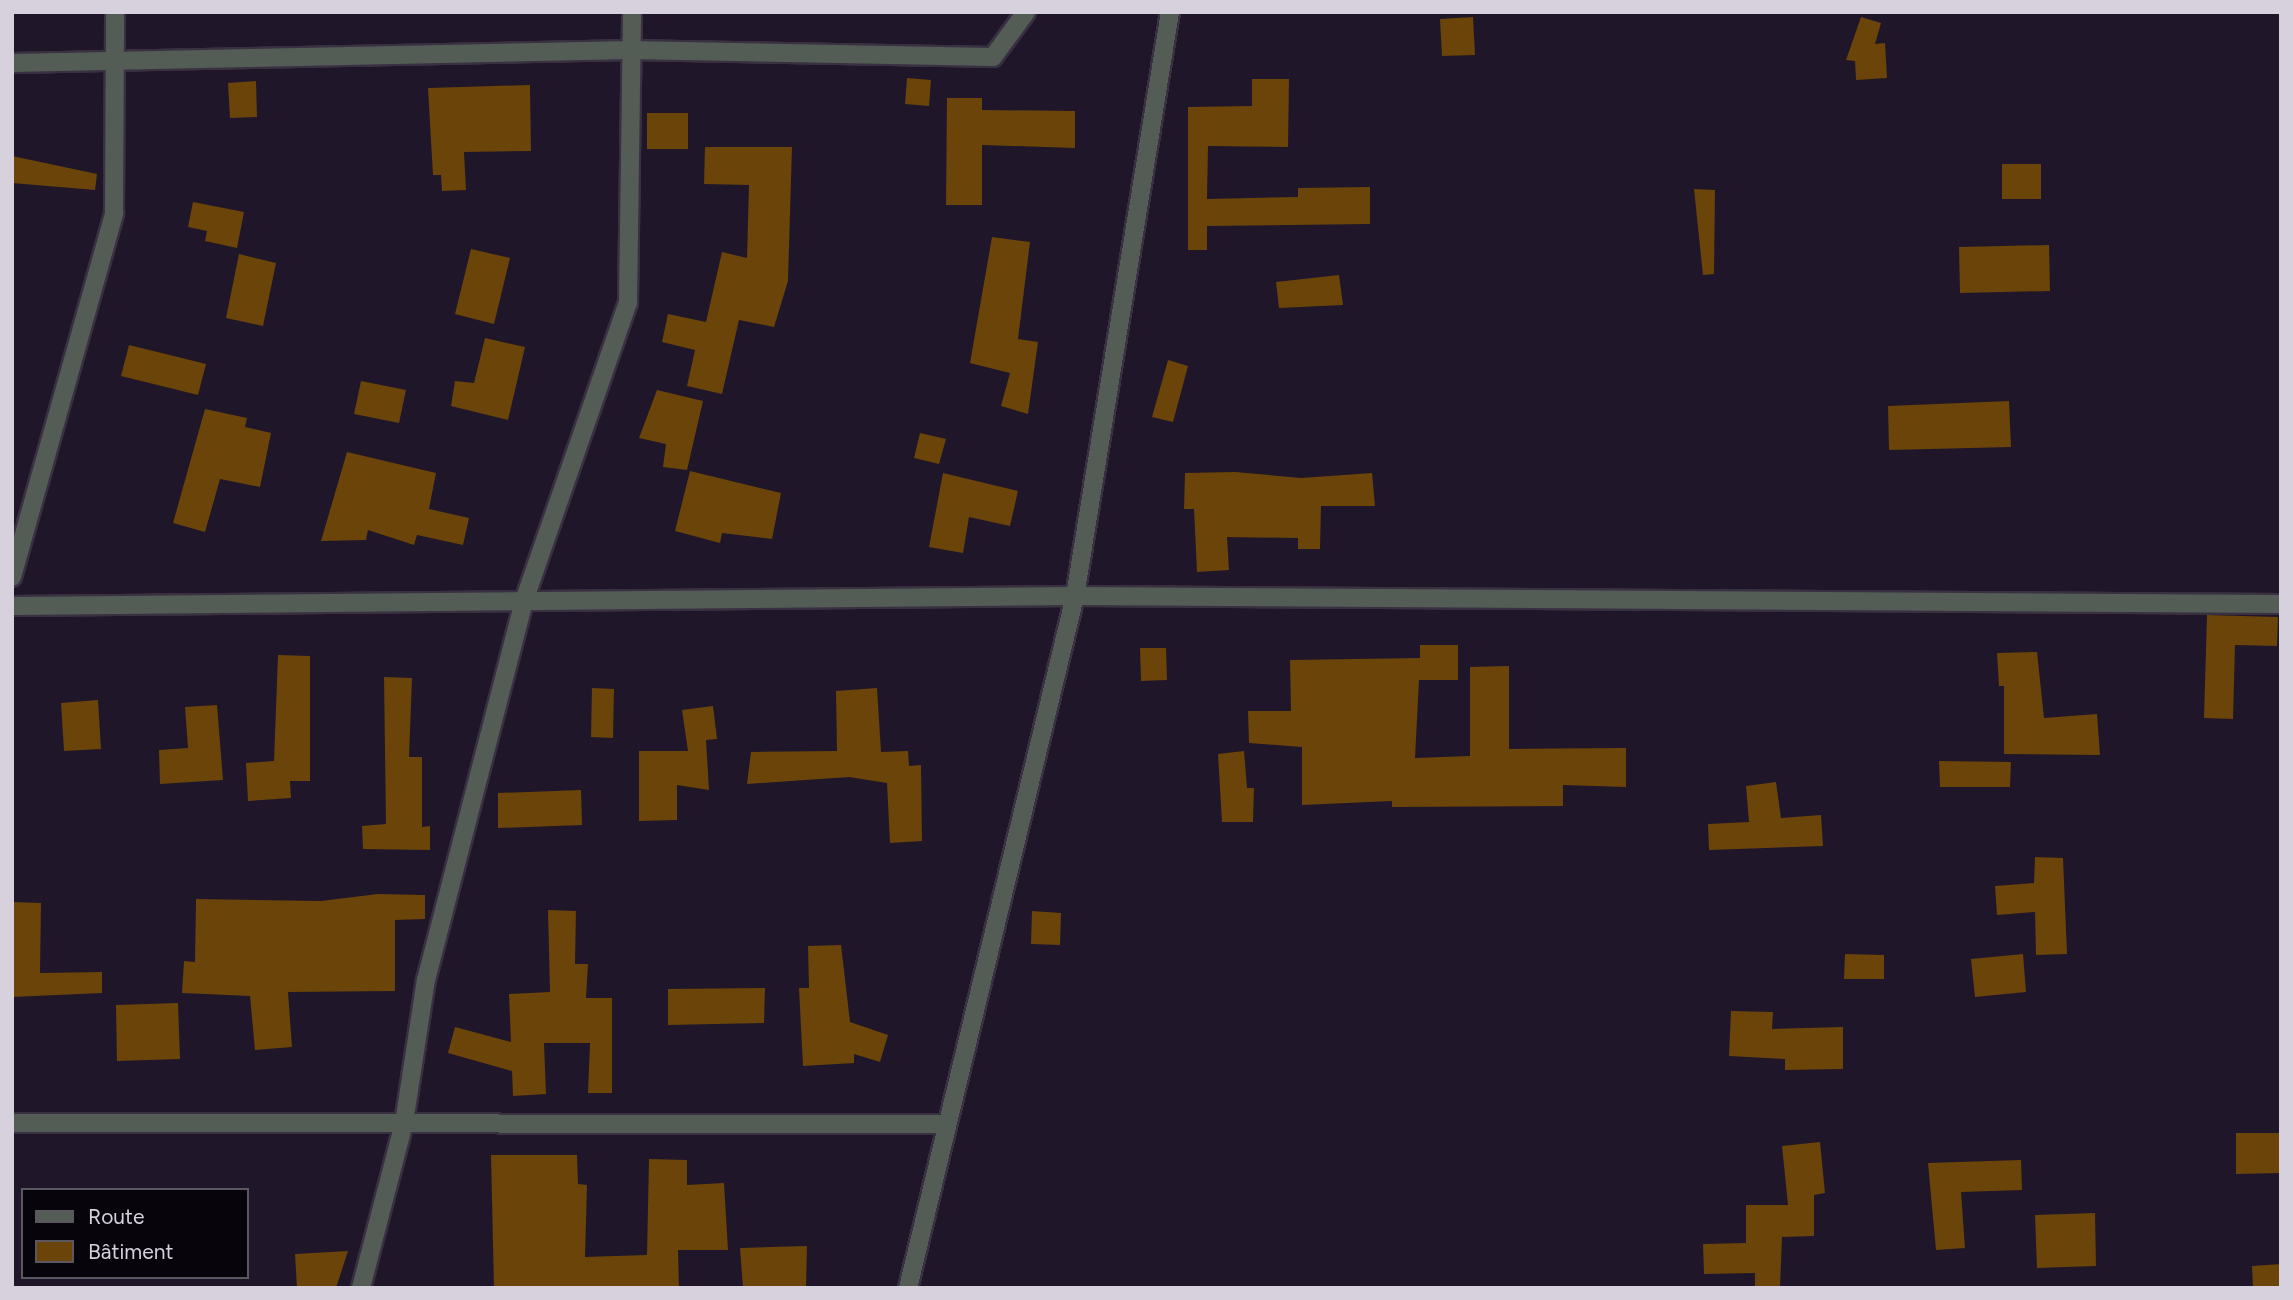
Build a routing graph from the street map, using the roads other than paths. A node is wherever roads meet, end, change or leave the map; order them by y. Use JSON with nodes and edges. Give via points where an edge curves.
{"nodes":[{"id":1,"x":115,"y":12,"type":"edge"},
{"id":2,"x":632,"y":12,"type":"edge"},
{"id":3,"x":1026,"y":12,"type":"edge"},
{"id":4,"x":1170,"y":12,"type":"edge"},
{"id":5,"x":631,"y":50,"type":"junction"},
{"id":6,"x":115,"y":60,"type":"junction"},
{"id":7,"x":12,"y":62,"type":"edge"},
{"id":8,"x":12,"y":577,"type":"edge"},
{"id":9,"x":1075,"y":596,"type":"junction"},
{"id":10,"x":524,"y":601,"type":"junction"},
{"id":11,"x":2281,"y":604,"type":"edge"},
{"id":12,"x":12,"y":606,"type":"edge"},
{"id":13,"x":12,"y":1124,"type":"edge"},
{"id":14,"x":404,"y":1124,"type":"junction"},
{"id":15,"x":946,"y":1124,"type":"junction"},
{"id":16,"x":361,"y":1288,"type":"edge"},
{"id":17,"x":908,"y":1288,"type":"edge"}],
"edges":[{"from":1,"to":6,"type":"street"},
{"from":2,"to":5,"type":"street"},
{"from":3,"to":5,"type":"street","via":[[993,57]]},
{"from":4,"to":9,"type":"street"},
{"from":5,"to":6,"type":"street"},
{"from":5,"to":10,"type":"street","via":[[628,303]]},
{"from":6,"to":7,"type":"street"},
{"from":6,"to":8,"type":"street","via":[[114,213]]},
{"from":9,"to":10,"type":"street"},
{"from":9,"to":11,"type":"street"},
{"from":9,"to":15,"type":"street"},
{"from":10,"to":12,"type":"street"},
{"from":10,"to":14,"type":"street","via":[[426,980]]},
{"from":13,"to":14,"type":"street"},
{"from":14,"to":15,"type":"street"},
{"from":14,"to":16,"type":"street"},
{"from":15,"to":17,"type":"street"}]}
